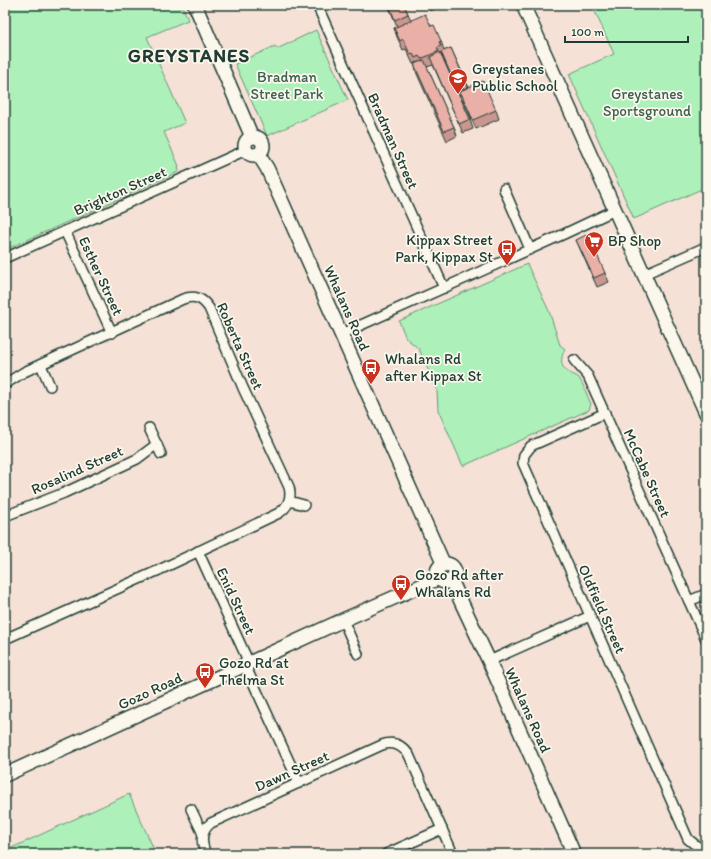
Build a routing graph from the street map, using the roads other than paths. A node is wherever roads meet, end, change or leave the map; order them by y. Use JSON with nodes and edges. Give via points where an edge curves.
{"nodes":[{"id":1,"x":195,"y":5,"type":"edge"},
{"id":2,"x":317,"y":5,"type":"edge"},
{"id":3,"x":523,"y":5,"type":"edge"},
{"id":4,"x":252,"y":152,"type":"junction"},
{"id":5,"x":504,"y":189,"type":"dead end"},
{"id":6,"x":614,"y":210,"type":"junction"},
{"id":7,"x":65,"y":231,"type":"junction"},
{"id":8,"x":706,"y":247,"type":"edge"},
{"id":9,"x":530,"y":249,"type":"junction"},
{"id":10,"x":5,"y":258,"type":"edge"},
{"id":11,"x":644,"y":274,"type":"junction"},
{"id":12,"x":444,"y":288,"type":"junction"},
{"id":13,"x":112,"y":332,"type":"junction"},
{"id":14,"x":341,"y":334,"type":"junction"},
{"id":15,"x":574,"y":360,"type":"dead end"},
{"id":16,"x":41,"y":365,"type":"junction"},
{"id":17,"x":5,"y":384,"type":"edge"},
{"id":18,"x":50,"y":386,"type":"dead end"},
{"id":19,"x":605,"y":413,"type":"junction"},
{"id":20,"x":706,"y":413,"type":"edge"},
{"id":21,"x":149,"y":428,"type":"dead end"},
{"id":22,"x":157,"y":444,"type":"junction"},
{"id":23,"x":161,"y":454,"type":"dead end"},
{"id":24,"x":289,"y":501,"type":"junction"},
{"id":25,"x":304,"y":505,"type":"dead end"},
{"id":26,"x":5,"y":516,"type":"edge"},
{"id":27,"x":198,"y":551,"type":"junction"},
{"id":28,"x":445,"y":579,"type":"junction"},
{"id":29,"x":706,"y":594,"type":"edge"},
{"id":30,"x":689,"y":601,"type":"junction"},
{"id":31,"x":590,"y":616,"type":"junction"},
{"id":32,"x":343,"y":620,"type":"junction"},
{"id":33,"x":5,"y":628,"type":"edge"},
{"id":34,"x":7,"y":638,"type":"edge"},
{"id":35,"x":706,"y":639,"type":"edge"},
{"id":36,"x":358,"y":654,"type":"dead end"},
{"id":37,"x":489,"y":661,"type":"junction"},
{"id":38,"x":247,"y":664,"type":"junction"},
{"id":39,"x":5,"y":775,"type":"edge"},
{"id":40,"x":299,"y":783,"type":"junction"},
{"id":41,"x":191,"y":809,"type":"dead end"},
{"id":42,"x":442,"y":829,"type":"junction"},
{"id":43,"x":202,"y":834,"type":"junction"},
{"id":44,"x":706,"y":847,"type":"edge"},
{"id":45,"x":206,"y":854,"type":"edge"},
{"id":46,"x":386,"y":854,"type":"edge"},
{"id":47,"x":453,"y":854,"type":"edge"},
{"id":48,"x":574,"y":854,"type":"edge"}],
"edges":[{"from":1,"to":4,"type":"street","via":[[252,137],[247,141],[246,147]]},
{"from":2,"to":12,"type":"street","name":"Bradman Street"},
{"from":3,"to":6,"type":"street"},
{"from":4,"to":7,"type":"street","name":"Brighton Street"},
{"from":4,"to":14,"type":"street","name":"Whalans Road","via":[[267,168]]},
{"from":5,"to":9,"type":"street"},
{"from":6,"to":9,"type":"street"},
{"from":6,"to":11,"type":"street"},
{"from":7,"to":10,"type":"street","name":"Brighton Street"},
{"from":7,"to":13,"type":"street","name":"Esther Street"},
{"from":8,"to":11,"type":"street"},
{"from":9,"to":12,"type":"street"},
{"from":11,"to":20,"type":"street"},
{"from":12,"to":14,"type":"street"},
{"from":13,"to":16,"type":"street","name":"Roberta Street"},
{"from":13,"to":24,"type":"street","name":"Roberta Street","via":[[183,299],[196,297],[203,301],[209,308],[289,487]]},
{"from":14,"to":28,"type":"street","name":"Whalans Road","via":[[444,565],[438,570]]},
{"from":15,"to":19,"type":"street","name":"McCabe Street","via":[[588,376]]},
{"from":16,"to":17,"type":"street","name":"Roberta Street"},
{"from":16,"to":18,"type":"street"},
{"from":19,"to":30,"type":"street","name":"McCabe Street"},
{"from":19,"to":31,"type":"street","name":"Oldfield Street","via":[[535,443],[527,449],[523,458],[525,468]]},
{"from":21,"to":22,"type":"street"},
{"from":22,"to":23,"type":"street"},
{"from":22,"to":26,"type":"street","name":"Rosalind Street","via":[[137,459],[64,493]]},
{"from":24,"to":25,"type":"street"},
{"from":24,"to":27,"type":"street","via":[[279,513]]},
{"from":27,"to":34,"type":"street"},
{"from":27,"to":38,"type":"street","name":"Enid Street"},
{"from":28,"to":32,"type":"street","name":"Gozo Road"},
{"from":28,"to":37,"type":"street","name":"Whalans Road"},
{"from":29,"to":30,"type":"street"},
{"from":30,"to":35,"type":"street"},
{"from":31,"to":37,"type":"street"},
{"from":31,"to":44,"type":"street","name":"Oldfield Street","via":[[688,838],[698,847]]},
{"from":32,"to":36,"type":"street"},
{"from":32,"to":38,"type":"street","name":"Gozo Road"},
{"from":33,"to":34,"type":"street"},
{"from":37,"to":48,"type":"street","name":"Whalans Road"},
{"from":38,"to":39,"type":"street","name":"Gozo Road"},
{"from":38,"to":40,"type":"street","name":"Enid Street"},
{"from":40,"to":42,"type":"street","name":"Dawn Street","via":[[399,740],[409,755]]},
{"from":40,"to":43,"type":"street","name":"Dawn Street","via":[[208,825]]},
{"from":41,"to":43,"type":"street"},
{"from":42,"to":46,"type":"street"},
{"from":42,"to":47,"type":"street","name":"Dawn Street"},
{"from":43,"to":45,"type":"street"}]}
